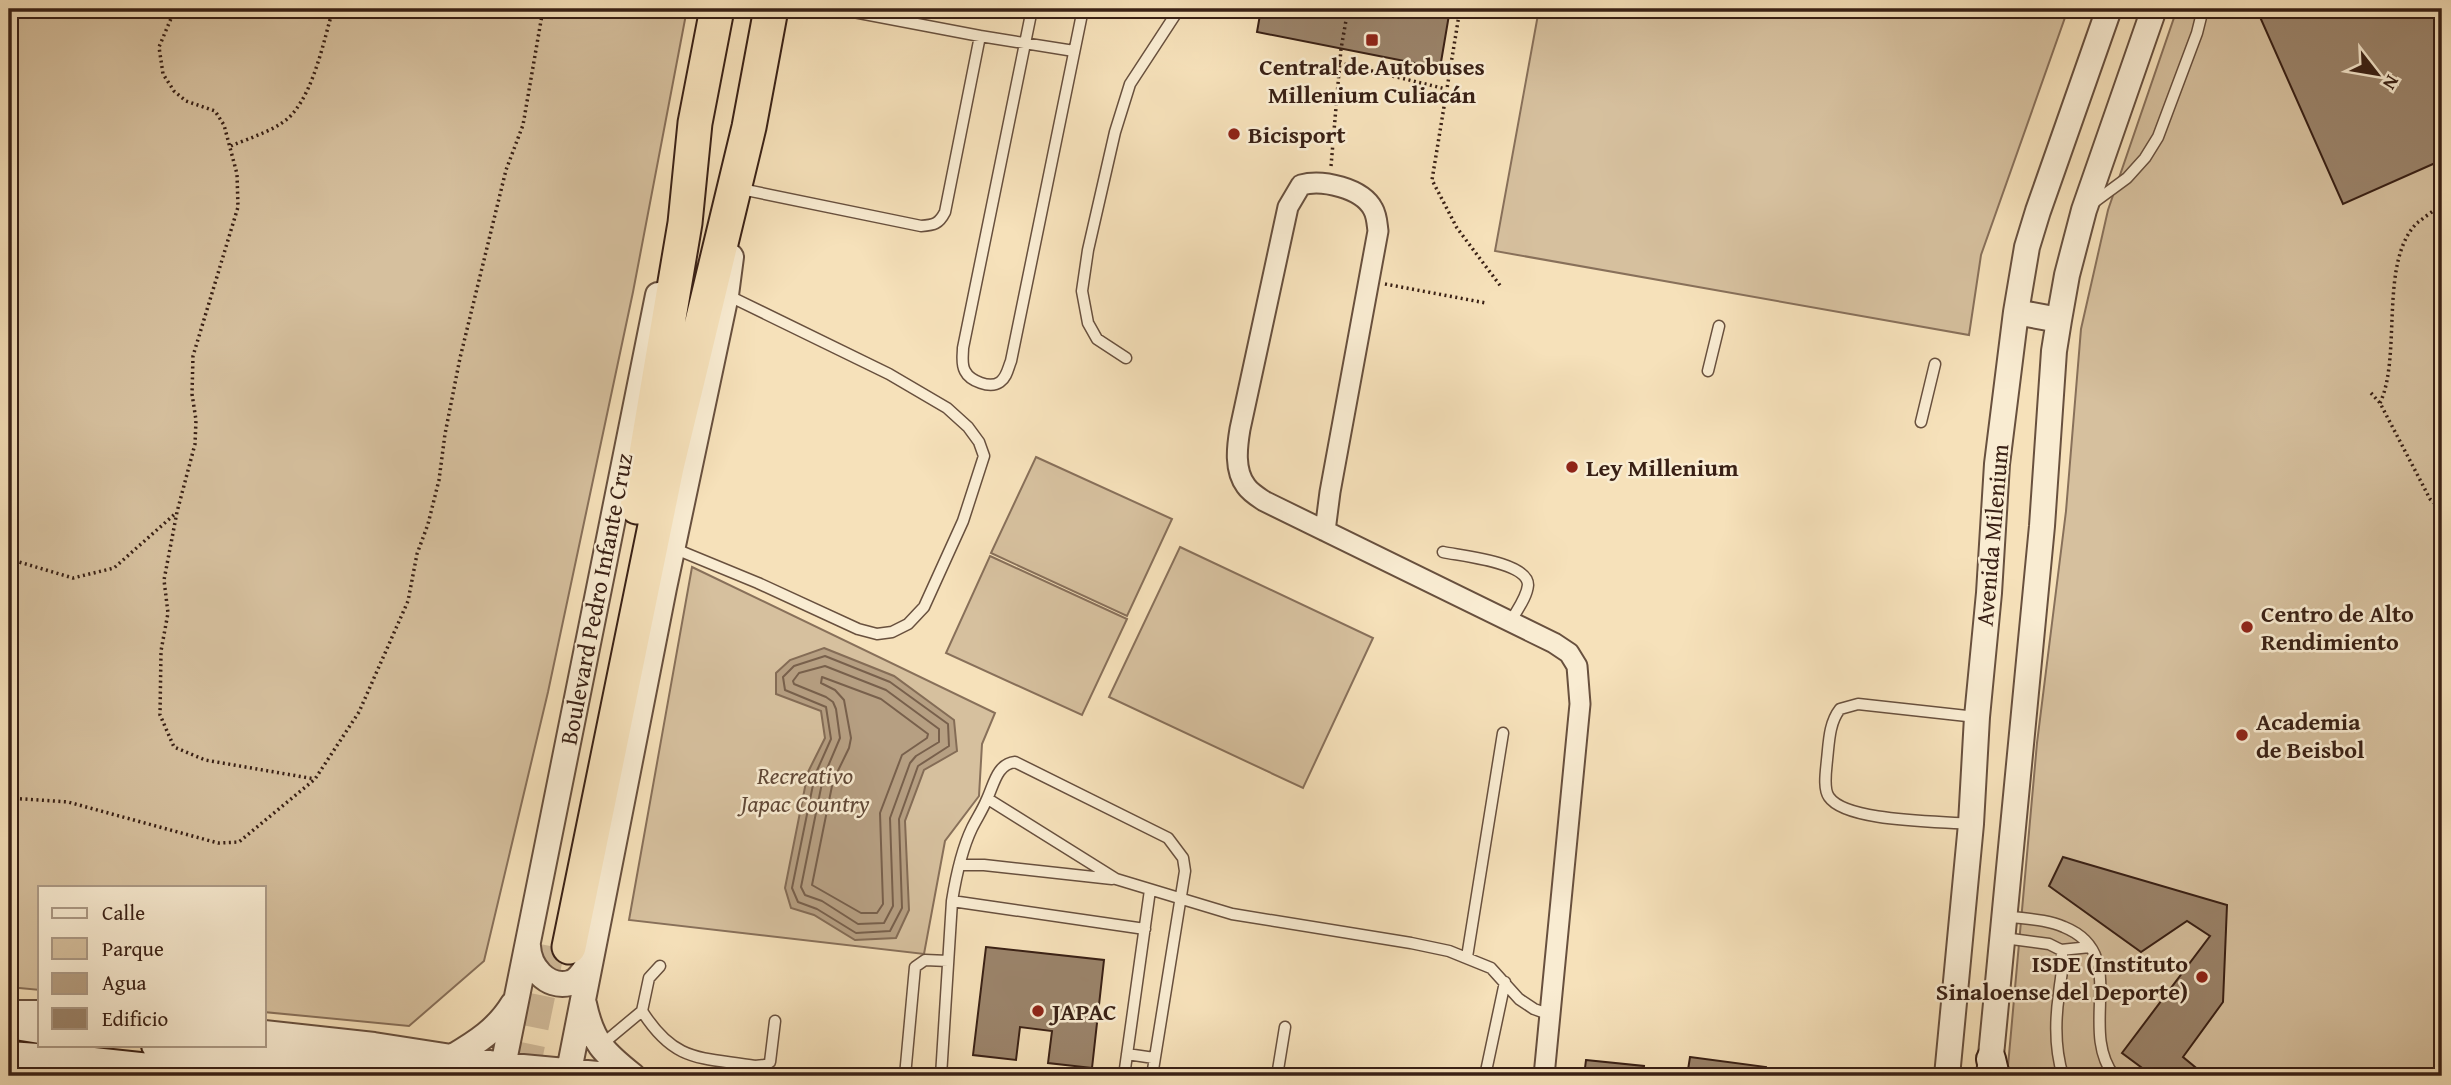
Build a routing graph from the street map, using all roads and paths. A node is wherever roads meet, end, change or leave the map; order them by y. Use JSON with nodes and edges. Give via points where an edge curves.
{"nodes":[{"id":1,"x":176,"y":9,"type":"edge"},
{"id":2,"x":333,"y":9,"type":"edge"},
{"id":3,"x":543,"y":9,"type":"edge"},
{"id":4,"x":718,"y":9,"type":"edge"},
{"id":5,"x":771,"y":9,"type":"edge"},
{"id":6,"x":838,"y":9,"type":"edge"},
{"id":7,"x":1032,"y":9,"type":"edge"},
{"id":8,"x":1083,"y":9,"type":"edge"},
{"id":9,"x":1179,"y":9,"type":"edge"},
{"id":10,"x":1348,"y":9,"type":"edge"},
{"id":11,"x":1460,"y":9,"type":"edge"},
{"id":12,"x":2109,"y":9,"type":"edge"},
{"id":13,"x":2154,"y":9,"type":"edge"},
{"id":14,"x":2203,"y":9,"type":"edge"},
{"id":15,"x":980,"y":36,"type":"junction"},
{"id":16,"x":1025,"y":42,"type":"junction"},
{"id":17,"x":1074,"y":51,"type":"junction"},
{"id":18,"x":1339,"y":63,"type":"junction"},
{"id":19,"x":1447,"y":89,"type":"junction"},
{"id":20,"x":749,"y":127,"type":"junction"},
{"id":21,"x":231,"y":146,"type":"junction"},
{"id":22,"x":1329,"y":185,"type":"junction"},
{"id":23,"x":741,"y":189,"type":"junction"},
{"id":24,"x":2442,"y":204,"type":"edge"},
{"id":25,"x":2084,"y":210,"type":"junction"},
{"id":26,"x":1371,"y":281,"type":"junction"},
{"id":27,"x":1502,"y":288,"type":"dead end"},
{"id":28,"x":726,"y":295,"type":"junction"},
{"id":29,"x":1486,"y":303,"type":"dead end"},
{"id":30,"x":2016,"y":312,"type":"junction"},
{"id":31,"x":2059,"y":320,"type":"junction"},
{"id":32,"x":1719,"y":326,"type":"dead end"},
{"id":33,"x":1126,"y":358,"type":"dead end"},
{"id":34,"x":1935,"y":364,"type":"dead end"},
{"id":35,"x":1708,"y":371,"type":"dead end"},
{"id":36,"x":2371,"y":393,"type":"dead end"},
{"id":37,"x":2380,"y":403,"type":"junction"},
{"id":38,"x":1921,"y":422,"type":"dead end"},
{"id":39,"x":2442,"y":510,"type":"edge"},
{"id":40,"x":177,"y":512,"type":"junction"},
{"id":41,"x":1325,"y":531,"type":"junction"},
{"id":42,"x":673,"y":548,"type":"junction"},
{"id":43,"x":1443,"y":552,"type":"dead end"},
{"id":44,"x":9,"y":559,"type":"edge"},
{"id":45,"x":1511,"y":621,"type":"junction"},
{"id":46,"x":1977,"y":717,"type":"junction"},
{"id":47,"x":1503,"y":733,"type":"dead end"},
{"id":48,"x":315,"y":779,"type":"junction"},
{"id":49,"x":9,"y":798,"type":"edge"},
{"id":50,"x":988,"y":799,"type":"junction"},
{"id":51,"x":1971,"y":824,"type":"junction"},
{"id":52,"x":960,"y":865,"type":"junction"},
{"id":53,"x":1116,"y":879,"type":"junction"},
{"id":54,"x":1150,"y":890,"type":"junction"},
{"id":55,"x":1181,"y":900,"type":"junction"},
{"id":56,"x":952,"y":901,"type":"junction"},
{"id":57,"x":2004,"y":927,"type":"junction"},
{"id":58,"x":1144,"y":929,"type":"junction"},
{"id":59,"x":2090,"y":947,"type":"junction"},
{"id":60,"x":559,"y":949,"type":"junction"},
{"id":61,"x":2062,"y":950,"type":"junction"},
{"id":62,"x":1467,"y":957,"type":"junction"},
{"id":63,"x":948,"y":961,"type":"junction"},
{"id":64,"x":660,"y":966,"type":"dead end"},
{"id":65,"x":1505,"y":982,"type":"junction"},
{"id":66,"x":520,"y":984,"type":"junction"},
{"id":67,"x":583,"y":999,"type":"junction"},
{"id":68,"x":642,"y":1011,"type":"junction"},
{"id":69,"x":9,"y":1013,"type":"edge"},
{"id":70,"x":38,"y":1013,"type":"edge"},
{"id":71,"x":1548,"y":1014,"type":"junction"},
{"id":72,"x":775,"y":1021,"type":"dead end"},
{"id":73,"x":9,"y":1024,"type":"edge"},
{"id":74,"x":1285,"y":1027,"type":"dead end"},
{"id":75,"x":38,"y":1029,"type":"edge"},
{"id":76,"x":266,"y":1033,"type":"edge"},
{"id":77,"x":169,"y":1046,"type":"edge"},
{"id":78,"x":600,"y":1046,"type":"junction"},
{"id":79,"x":1127,"y":1054,"type":"junction"},
{"id":80,"x":9,"y":1056,"type":"edge"},
{"id":81,"x":1154,"y":1058,"type":"junction"},
{"id":82,"x":9,"y":1064,"type":"edge"},
{"id":83,"x":447,"y":1067,"type":"edge"},
{"id":84,"x":83,"y":1069,"type":"edge"},
{"id":85,"x":502,"y":1070,"type":"edge"},
{"id":86,"x":1992,"y":1070,"type":"edge"},
{"id":87,"x":624,"y":1073,"type":"edge"},
{"id":88,"x":568,"y":1074,"type":"edge"},
{"id":89,"x":224,"y":1076,"type":"edge"},
{"id":90,"x":707,"y":1076,"type":"edge"},
{"id":91,"x":905,"y":1076,"type":"edge"},
{"id":92,"x":941,"y":1076,"type":"edge"},
{"id":93,"x":1124,"y":1076,"type":"edge"},
{"id":94,"x":1152,"y":1076,"type":"edge"},
{"id":95,"x":1277,"y":1076,"type":"edge"},
{"id":96,"x":1485,"y":1076,"type":"edge"},
{"id":97,"x":1544,"y":1076,"type":"edge"},
{"id":98,"x":1947,"y":1076,"type":"edge"},
{"id":99,"x":2063,"y":1076,"type":"edge"},
{"id":100,"x":2114,"y":1076,"type":"edge"}],
"edges":[{"from":1,"to":21,"type":"path","via":[[159,47],[163,75],[186,101],[215,111]]},
{"from":2,"to":21,"type":"path","via":[[318,61],[294,113]]},
{"from":3,"to":48,"type":"path","via":[[523,125],[506,170],[460,358],[439,480],[408,601],[359,712]]},
{"from":4,"to":60,"type":"highway","name":"Boulevard Pedro Infante Cruz","via":[[695,123],[685,223]]},
{"from":5,"to":20,"type":"highway","name":"Boulevard Pedro Infante Cruz"},
{"from":6,"to":15,"type":"lane"},
{"from":7,"to":16,"type":"lane"},
{"from":8,"to":17,"type":"lane"},
{"from":9,"to":33,"type":"lane","via":[[1130,84],[1088,250],[1082,291],[1088,323],[1097,339]]},
{"from":10,"to":18,"type":"path"},
{"from":11,"to":19,"type":"path"},
{"from":12,"to":30,"type":"street","name":"Avenida Milenium","via":[[2038,211]]},
{"from":13,"to":25,"type":"street","name":"Avenida Milenium"},
{"from":14,"to":25,"type":"lane","via":[[2158,137],[2127,177]]},
{"from":15,"to":16,"type":"lane"},
{"from":15,"to":23,"type":"lane","via":[[945,212],[934,225]]},
{"from":16,"to":17,"type":"lane"},
{"from":16,"to":17,"type":"lane","via":[[963,348],[965,372],[971,379],[992,384],[1006,375],[1011,361]]},
{"from":18,"to":19,"type":"path"},
{"from":18,"to":22,"type":"path"},
{"from":19,"to":27,"type":"path","via":[[1432,180],[1457,228]]},
{"from":20,"to":23,"type":"street","name":"Boulevard Pedro Infante Cruz"},
{"from":20,"to":60,"type":"highway","name":"Boulevard Pedro Infante Cruz"},
{"from":21,"to":40,"type":"path","via":[[238,207],[193,356],[195,444]]},
{"from":22,"to":26,"type":"street","via":[[1355,192],[1373,208],[1378,231]]},
{"from":22,"to":41,"type":"street","via":[[1301,185],[1288,207],[1237,454],[1245,486],[1264,501]]},
{"from":23,"to":28,"type":"street","name":"Boulevard Pedro Infante Cruz"},
{"from":24,"to":37,"type":"path","via":[[2416,225],[2402,246],[2387,388]]},
{"from":25,"to":31,"type":"street","name":"Avenida Milenium"},
{"from":26,"to":29,"type":"path"},
{"from":26,"to":41,"type":"street"},
{"from":28,"to":42,"type":"street","name":"Boulevard Pedro Infante Cruz"},
{"from":28,"to":42,"type":"lane","via":[[889,374],[947,408],[968,427],[984,456],[963,521],[924,607],[908,624],[892,632],[858,629]]},
{"from":30,"to":31,"type":"street"},
{"from":30,"to":46,"type":"street","name":"Avenida Milenium","via":[[1997,464]]},
{"from":31,"to":57,"type":"street","name":"Avenida Milenium"},
{"from":32,"to":35,"type":"lane"},
{"from":34,"to":38,"type":"lane"},
{"from":36,"to":37,"type":"path"},
{"from":37,"to":39,"type":"path","via":[[2430,499]]},
{"from":40,"to":44,"type":"path","via":[[114,568],[73,578]]},
{"from":40,"to":48,"type":"path","via":[[164,579],[168,613],[160,715],[174,747],[205,760]]},
{"from":41,"to":45,"type":"street"},
{"from":42,"to":60,"type":"street","name":"Boulevard Pedro Infante Cruz"},
{"from":43,"to":45,"type":"lane","via":[[1508,565],[1525,575],[1526,593]]},
{"from":45,"to":71,"type":"street","via":[[1569,653],[1580,681]]},
{"from":46,"to":51,"type":"street","name":"Avenida Milenium"},
{"from":46,"to":51,"type":"lane","via":[[1858,704],[1840,709],[1831,727],[1826,777],[1826,795],[1848,811]]},
{"from":47,"to":62,"type":"lane"},
{"from":48,"to":49,"type":"path","via":[[239,842],[218,843],[68,802]]},
{"from":50,"to":52,"type":"lane"},
{"from":50,"to":53,"type":"lane"},
{"from":50,"to":55,"type":"lane","via":[[1001,768],[1015,762],[1168,838],[1183,858]]},
{"from":51,"to":98,"type":"street","name":"Avenida Milenium"},
{"from":52,"to":53,"type":"lane"},
{"from":52,"to":56,"type":"lane"},
{"from":53,"to":54,"type":"lane"},
{"from":54,"to":55,"type":"lane"},
{"from":54,"to":58,"type":"lane"},
{"from":55,"to":62,"type":"lane","via":[[1232,914],[1411,943]]},
{"from":55,"to":81,"type":"lane"},
{"from":56,"to":58,"type":"lane"},
{"from":56,"to":63,"type":"lane"},
{"from":57,"to":59,"type":"lane","via":[[2046,922],[2065,927]]},
{"from":57,"to":61,"type":"lane"},
{"from":57,"to":86,"type":"street","name":"Avenida Milenium"},
{"from":58,"to":79,"type":"lane"},
{"from":59,"to":61,"type":"lane"},
{"from":59,"to":100,"type":"lane","via":[[2101,974],[2100,1048]]},
{"from":60,"to":66,"type":"street","name":"Boulevard Pedro Infante Cruz"},
{"from":60,"to":67,"type":"street","name":"Boulevard Pedro Infante Cruz"},
{"from":61,"to":99,"type":"lane","via":[[2057,1037]]},
{"from":62,"to":65,"type":"lane","via":[[1491,968]]},
{"from":63,"to":91,"type":"lane","via":[[925,960],[915,967]]},
{"from":63,"to":92,"type":"lane"},
{"from":64,"to":68,"type":"lane","via":[[649,978]]},
{"from":65,"to":71,"type":"lane","via":[[1519,999]]},
{"from":65,"to":96,"type":"lane"},
{"from":66,"to":83,"type":"street","via":[[502,1021]]},
{"from":66,"to":85,"type":"street","name":"Boulevard Pedro Infante Cruz"},
{"from":67,"to":78,"type":"street"},
{"from":67,"to":88,"type":"street","name":"Boulevard Pedro Infante Cruz"},
{"from":68,"to":72,"type":"lane","via":[[658,1035],[680,1052],[755,1066],[770,1062]]},
{"from":68,"to":78,"type":"lane"},
{"from":69,"to":70,"type":"street"},
{"from":71,"to":97,"type":"street"},
{"from":73,"to":75,"type":"main road"},
{"from":74,"to":95,"type":"lane"},
{"from":76,"to":83,"type":"street","via":[[374,1045]]},
{"from":77,"to":83,"type":"main road"},
{"from":78,"to":87,"type":"street"},
{"from":79,"to":81,"type":"lane"},
{"from":79,"to":93,"type":"lane"},
{"from":80,"to":84,"type":"main road"},
{"from":81,"to":94,"type":"lane"},
{"from":82,"to":84,"type":"street"},
{"from":83,"to":85,"type":"street","via":[[478,1061]]},
{"from":84,"to":89,"type":"main road"},
{"from":85,"to":88,"type":"street"},
{"from":87,"to":88,"type":"street"},
{"from":87,"to":90,"type":"path"}]}
